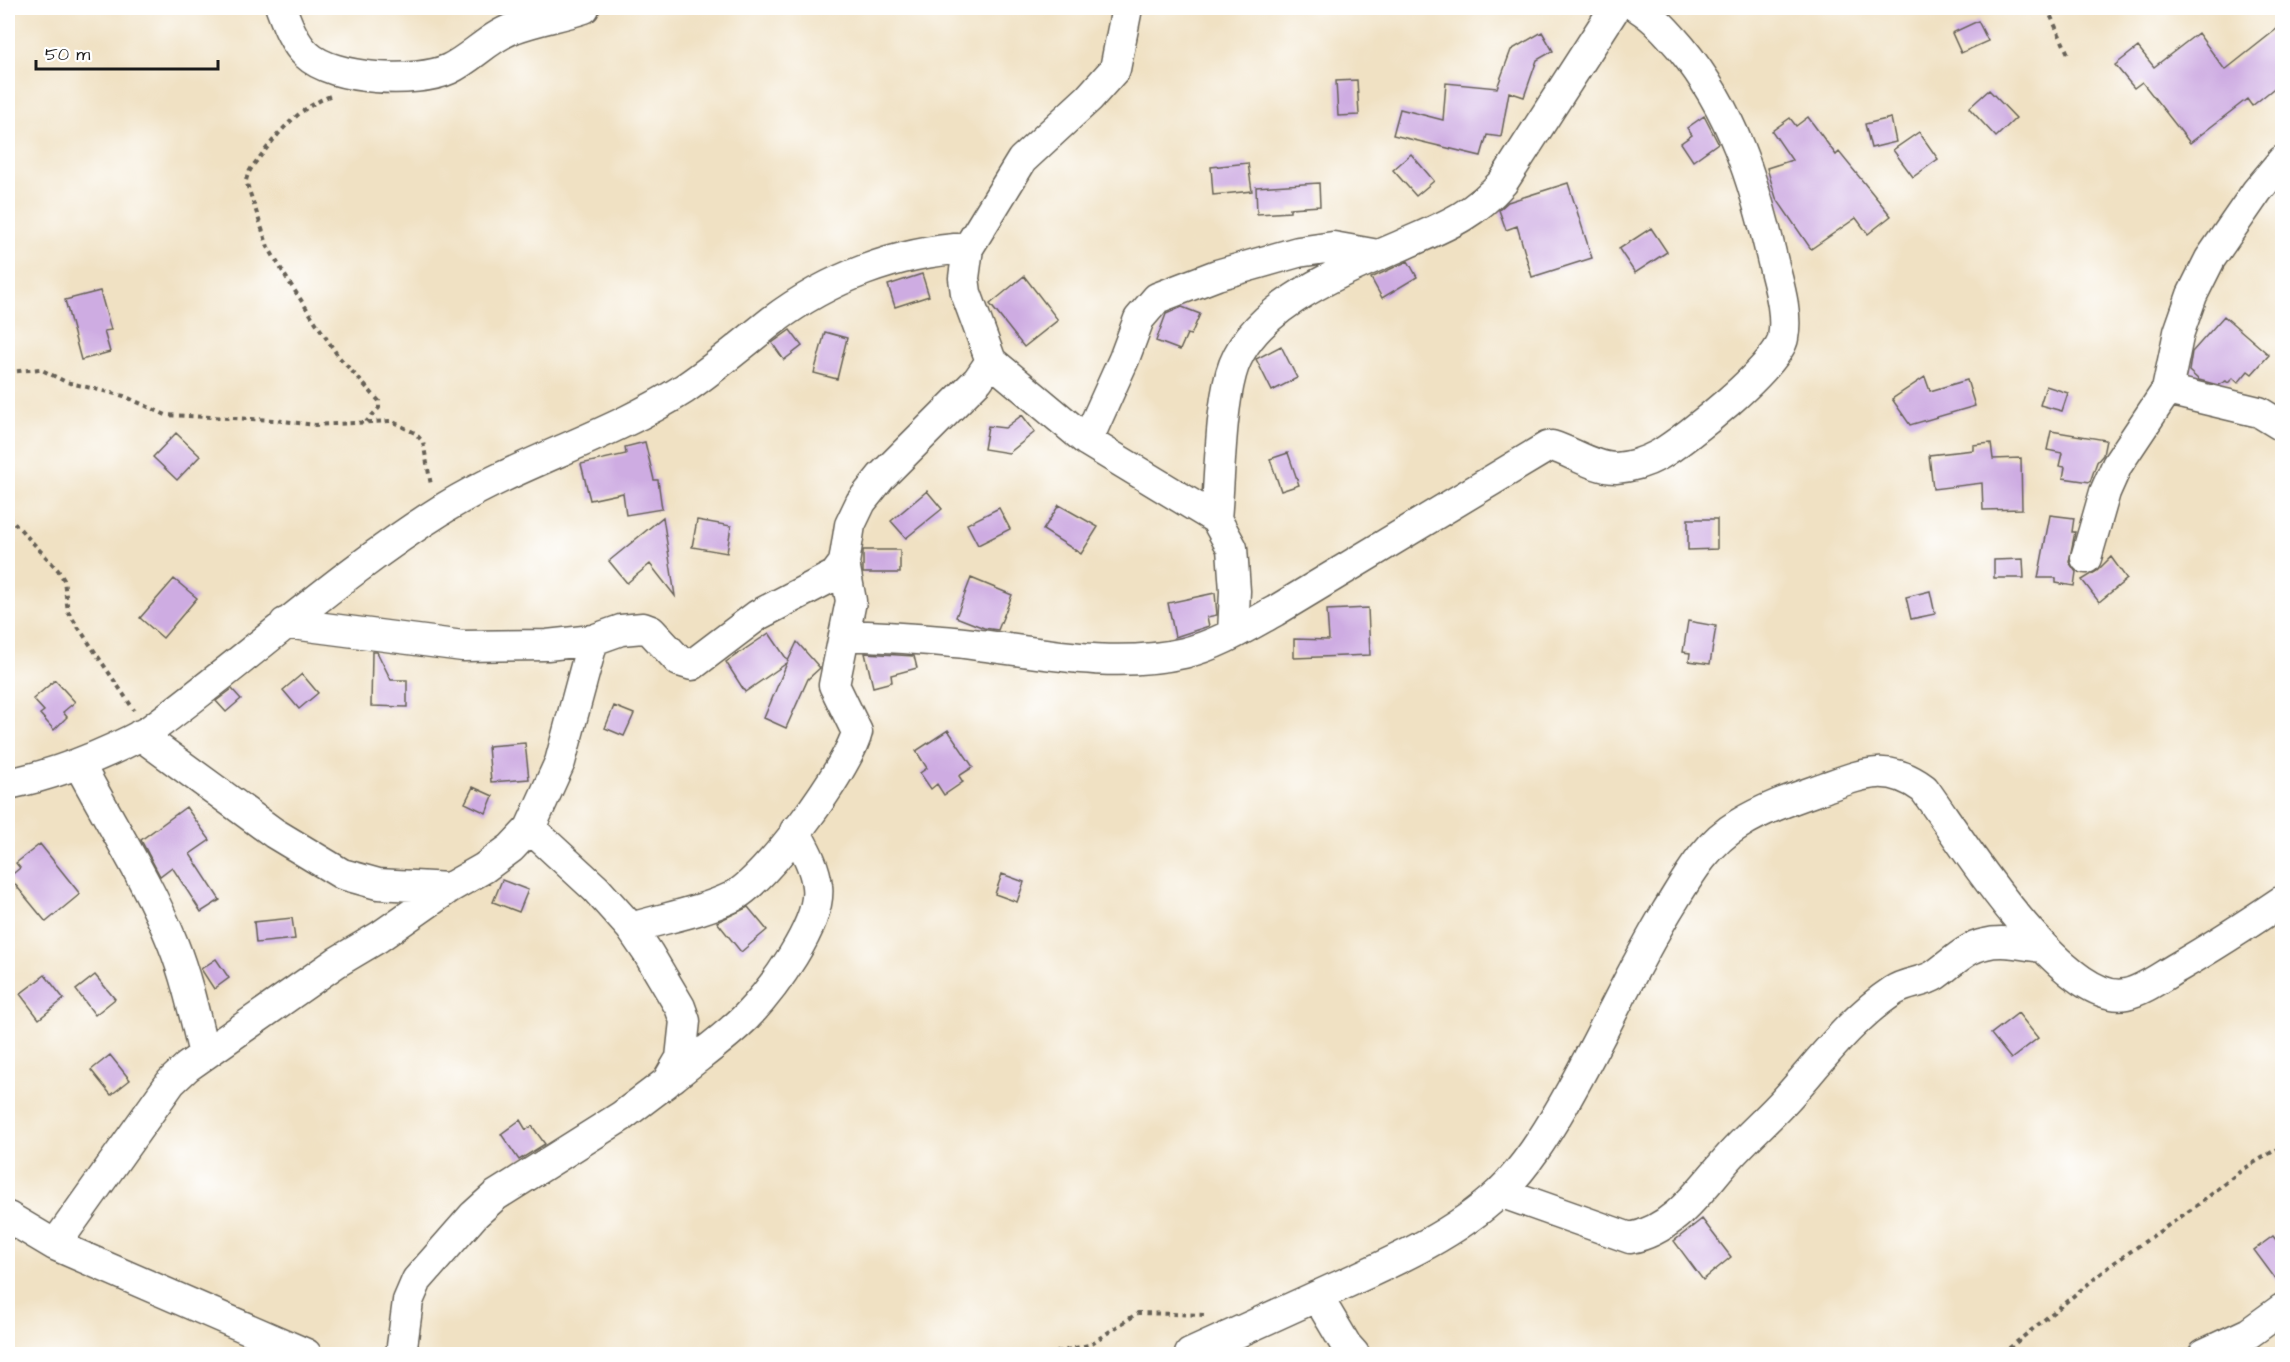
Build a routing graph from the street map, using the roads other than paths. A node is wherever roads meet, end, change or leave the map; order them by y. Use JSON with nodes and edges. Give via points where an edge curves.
{"nodes":[{"id":1,"x":281,"y":8,"type":"edge"},
{"id":2,"x":584,"y":8,"type":"edge"},
{"id":3,"x":1127,"y":8,"type":"edge"},
{"id":4,"x":1615,"y":8,"type":"edge"},
{"id":5,"x":1639,"y":8,"type":"edge"},
{"id":6,"x":2283,"y":161,"type":"edge"},
{"id":7,"x":968,"y":248,"type":"junction"},
{"id":8,"x":1378,"y":255,"type":"junction"},
{"id":9,"x":991,"y":361,"type":"junction"},
{"id":10,"x":2167,"y":390,"type":"junction"},
{"id":11,"x":2283,"y":426,"type":"edge"},
{"id":12,"x":1087,"y":441,"type":"junction"},
{"id":13,"x":1216,"y":519,"type":"junction"},
{"id":14,"x":2086,"y":558,"type":"dead end"},
{"id":15,"x":844,"y":562,"type":"junction"},
{"id":16,"x":285,"y":623,"type":"junction"},
{"id":17,"x":1233,"y":634,"type":"junction"},
{"id":18,"x":845,"y":635,"type":"junction"},
{"id":19,"x":593,"y":640,"type":"junction"},
{"id":20,"x":145,"y":733,"type":"junction"},
{"id":21,"x":79,"y":764,"type":"junction"},
{"id":22,"x":8,"y":784,"type":"edge"},
{"id":23,"x":530,"y":828,"type":"junction"},
{"id":24,"x":795,"y":831,"type":"junction"},
{"id":25,"x":448,"y":888,"type":"junction"},
{"id":26,"x":2283,"y":901,"type":"edge"},
{"id":27,"x":632,"y":928,"type":"junction"},
{"id":28,"x":2043,"y":947,"type":"junction"},
{"id":29,"x":204,"y":1054,"type":"junction"},
{"id":30,"x":667,"y":1082,"type":"junction"},
{"id":31,"x":1500,"y":1192,"type":"junction"},
{"id":32,"x":8,"y":1217,"type":"edge"},
{"id":33,"x":55,"y":1245,"type":"junction"},
{"id":34,"x":1317,"y":1296,"type":"junction"},
{"id":35,"x":2283,"y":1309,"type":"edge"},
{"id":36,"x":306,"y":1354,"type":"edge"},
{"id":37,"x":401,"y":1354,"type":"edge"},
{"id":38,"x":1190,"y":1354,"type":"edge"},
{"id":39,"x":1354,"y":1354,"type":"edge"},
{"id":40,"x":2204,"y":1354,"type":"edge"}],
"edges":[{"from":1,"to":2,"type":"street","via":[[308,56],[344,73],[381,77],[424,76],[449,69],[488,40],[514,27]]},
{"from":3,"to":7,"type":"street","via":[[1115,69],[1022,160]]},
{"from":4,"to":8,"type":"street","via":[[1503,182],[1483,204],[1462,218]]},
{"from":5,"to":17,"type":"street","via":[[1692,62],[1728,118],[1740,146],[1782,297],[1783,338],[1779,351],[1761,372],[1660,454],[1635,465],[1614,468],[1546,447]]},
{"from":6,"to":10,"type":"street","via":[[2210,259],[2182,323]]},
{"from":7,"to":9,"type":"street","via":[[966,293]]},
{"from":7,"to":16,"type":"street","via":[[930,250],[896,259],[810,295],[684,389],[614,429],[448,506],[372,556]]},
{"from":8,"to":12,"type":"street","via":[[1333,247],[1298,252],[1217,275],[1157,298],[1139,319]]},
{"from":8,"to":13,"type":"street","via":[[1336,274],[1279,309],[1244,349],[1232,372],[1228,393]]},
{"from":9,"to":12,"type":"street"},
{"from":9,"to":15,"type":"street","via":[[978,380],[861,502],[850,525]]},
{"from":10,"to":11,"type":"street","via":[[2259,412]]},
{"from":10,"to":14,"type":"street","via":[[2117,465]]},
{"from":12,"to":13,"type":"street"},
{"from":13,"to":17,"type":"street","via":[[1232,548]]},
{"from":15,"to":18,"type":"street","via":[[851,601]]},
{"from":15,"to":19,"type":"street","via":[[836,575],[758,615],[692,664],[679,661],[651,631],[643,628],[621,630]]},
{"from":16,"to":19,"type":"street","via":[[463,646]]},
{"from":16,"to":20,"type":"street"},
{"from":17,"to":18,"type":"street","via":[[1186,652],[1110,660],[933,639]]},
{"from":18,"to":24,"type":"street","via":[[834,686],[857,732],[855,742]]},
{"from":19,"to":23,"type":"street","via":[[560,762]]},
{"from":20,"to":21,"type":"street"},
{"from":20,"to":25,"type":"street","via":[[274,833],[342,874],[378,884]]},
{"from":21,"to":22,"type":"street"},
{"from":21,"to":29,"type":"street","via":[[173,944]]},
{"from":23,"to":25,"type":"street","via":[[483,868]]},
{"from":23,"to":27,"type":"street"},
{"from":24,"to":27,"type":"street","via":[[759,877],[732,897]]},
{"from":24,"to":30,"type":"street","via":[[815,872],[818,888],[806,931],[746,1017]]},
{"from":25,"to":29,"type":"street"},
{"from":26,"to":28,"type":"street","via":[[2156,980],[2125,994],[2095,990],[2078,980]]},
{"from":27,"to":30,"type":"street","via":[[669,986],[685,1021],[681,1058]]},
{"from":28,"to":31,"type":"street","via":[[2000,942],[1972,947],[1928,979],[1892,992],[1824,1054],[1695,1198],[1658,1229],[1630,1238]]},
{"from":28,"to":31,"type":"street","via":[[1924,789],[1907,777],[1892,772],[1859,776],[1739,823],[1695,864],[1639,958],[1600,1041],[1547,1132]]},
{"from":29,"to":33,"type":"street","via":[[171,1082]]},
{"from":30,"to":37,"type":"street","via":[[622,1116],[495,1196],[474,1215],[417,1280],[408,1301]]},
{"from":31,"to":34,"type":"street","via":[[1414,1251]]},
{"from":32,"to":33,"type":"street"},
{"from":33,"to":36,"type":"street"},
{"from":34,"to":38,"type":"street"},
{"from":34,"to":39,"type":"street"},
{"from":35,"to":40,"type":"street","via":[[2249,1333]]}]}
